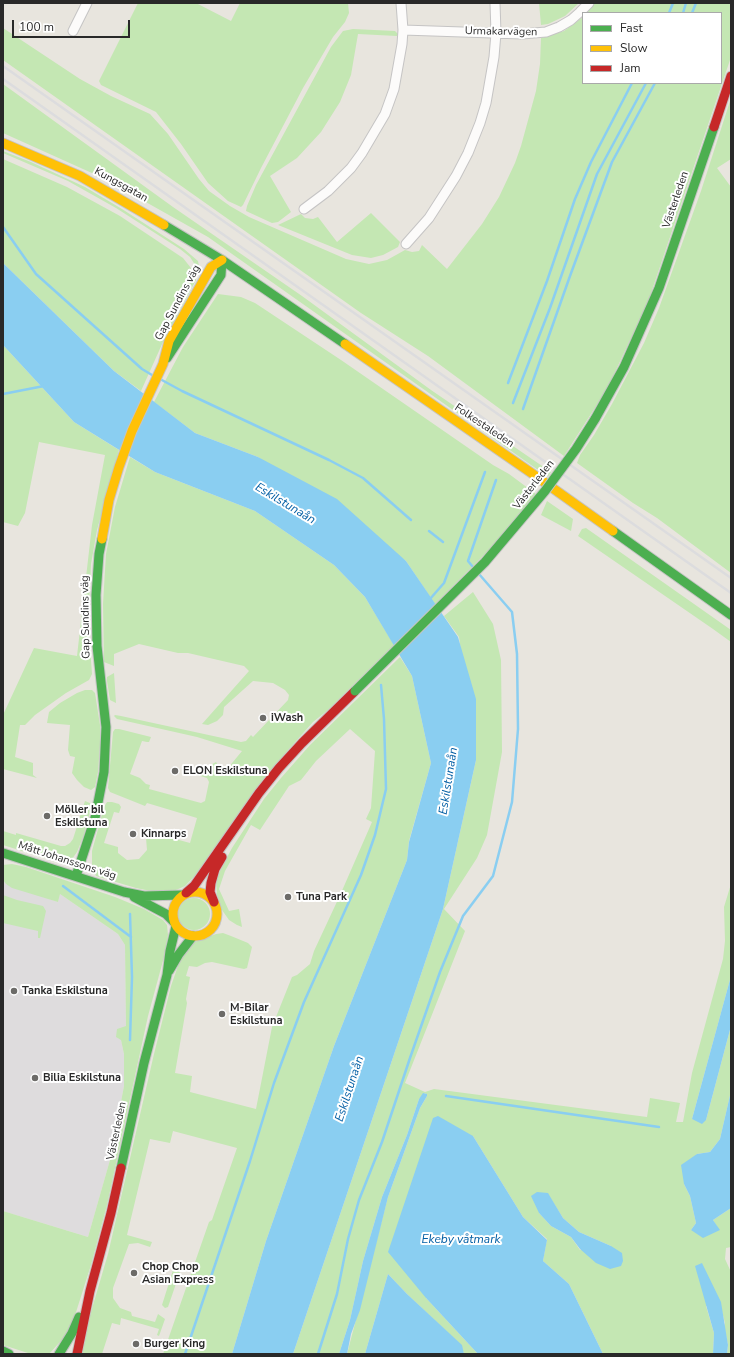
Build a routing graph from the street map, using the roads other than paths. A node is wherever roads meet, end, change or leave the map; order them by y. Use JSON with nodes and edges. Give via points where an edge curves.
{"nodes":[{"id":1,"x":87,"y":3,"type":"edge"},
{"id":2,"x":401,"y":3,"type":"edge"},
{"id":3,"x":495,"y":3,"type":"edge"},
{"id":4,"x":589,"y":3,"type":"edge"},
{"id":5,"x":403,"y":30,"type":"junction"},
{"id":6,"x":73,"y":31,"type":"dead end"},
{"id":7,"x":496,"y":33,"type":"junction"},
{"id":8,"x":731,"y":76,"type":"edge"},
{"id":9,"x":3,"y":143,"type":"edge"},
{"id":10,"x":304,"y":209,"type":"dead end"},
{"id":11,"x":406,"y":244,"type":"dead end"},
{"id":12,"x":222,"y":260,"type":"junction"},
{"id":13,"x":161,"y":369,"type":"junction"},
{"id":14,"x":731,"y":615,"type":"edge"},
{"id":15,"x":234,"y":831,"type":"junction"},
{"id":16,"x":3,"y":853,"type":"edge"},
{"id":17,"x":76,"y":876,"type":"junction"},
{"id":18,"x":124,"y":892,"type":"junction"},
{"id":19,"x":184,"y":894,"type":"junction"},
{"id":20,"x":214,"y":902,"type":"junction"},
{"id":21,"x":175,"y":924,"type":"junction"},
{"id":22,"x":193,"y":936,"type":"junction"},
{"id":23,"x":167,"y":975,"type":"junction"},
{"id":24,"x":90,"y":1291,"type":"junction"},
{"id":25,"x":3,"y":1352,"type":"edge"},
{"id":26,"x":9,"y":1354,"type":"edge"},
{"id":27,"x":59,"y":1354,"type":"edge"},
{"id":28,"x":77,"y":1354,"type":"edge"}],
"edges":[{"from":1,"to":6,"type":"street"},
{"from":2,"to":5,"type":"street"},
{"from":3,"to":7,"type":"street"},
{"from":4,"to":7,"type":"street","name":"Urmakarvägen","via":[[571,20],[546,32]]},
{"from":5,"to":7,"type":"street","name":"Urmakarvägen"},
{"from":5,"to":10,"type":"street","via":[[394,89],[379,125],[348,172]]},
{"from":7,"to":11,"type":"street","via":[[486,103],[468,153],[443,198]]},
{"from":8,"to":15,"type":"main road","name":"Västerleden","bridge":true,"via":[[639,335],[624,367],[576,449],[546,491],[485,562],[302,743],[259,793]]},
{"from":9,"to":12,"type":"main road","name":"Kungsgatan","via":[[80,176]]},
{"from":12,"to":13,"type":"main road","name":"Gap Sundins väg","via":[[221,275]]},
{"from":12,"to":13,"type":"main road","name":"Gap Sundins väg","via":[[211,267],[204,278],[169,341]]},
{"from":12,"to":14,"type":"main road","name":"Folkestaleden","via":[[530,472]]},
{"from":13,"to":17,"type":"main road","name":"Gap Sundins väg","via":[[132,431],[119,467],[101,541],[96,595],[97,646],[106,728],[104,772],[95,818]]},
{"from":15,"to":19,"type":"main road","name":"Västerleden","via":[[194,886]]},
{"from":15,"to":20,"type":"main road","name":"Västerleden","via":[[215,868],[210,892]]},
{"from":16,"to":17,"type":"main road","name":"Mått Johanssons väg"},
{"from":17,"to":18,"type":"main road","name":"Mått Johanssons väg"},
{"from":18,"to":19,"type":"main road","name":"Mått Johanssons väg","via":[[144,896]]},
{"from":18,"to":21,"type":"main road","name":"Mått Johanssons väg","via":[[166,914]]},
{"from":19,"to":20,"type":"main road","via":[[204,894]]},
{"from":19,"to":21,"type":"main road","via":[[173,908]]},
{"from":20,"to":22,"type":"main road","via":[[217,914],[213,926],[205,934]]},
{"from":21,"to":22,"type":"main road","via":[[182,932]]},
{"from":21,"to":23,"type":"main road","name":"Västerleden"},
{"from":22,"to":23,"type":"main road","name":"Västerleden"},
{"from":23,"to":24,"type":"main road","name":"Västerleden"},
{"from":24,"to":27,"type":"main road","name":"Västerleden","via":[[72,1333]]},
{"from":24,"to":28,"type":"main road","name":"Västerleden"},
{"from":25,"to":26,"type":"main road"}]}
